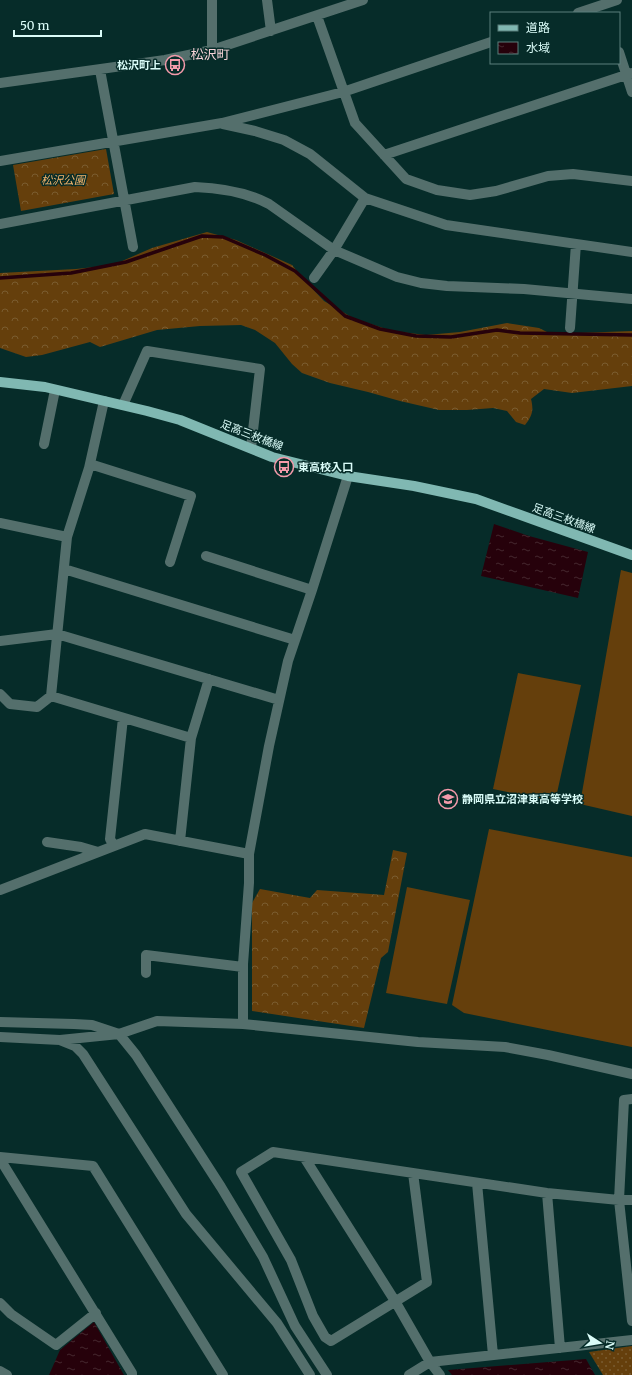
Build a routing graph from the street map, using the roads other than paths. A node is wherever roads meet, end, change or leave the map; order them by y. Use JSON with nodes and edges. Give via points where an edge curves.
{"nodes":[{"id":1,"x":212,"y":0,"type":"edge"},
{"id":2,"x":266,"y":0,"type":"edge"},
{"id":3,"x":363,"y":0,"type":"edge"},
{"id":4,"x":617,"y":0,"type":"edge"},
{"id":5,"x":604,"y":6,"type":"edge"},
{"id":6,"x":582,"y":12,"type":"edge"},
{"id":7,"x":317,"y":16,"type":"junction"},
{"id":8,"x":271,"y":31,"type":"junction"},
{"id":9,"x":490,"y":42,"type":"edge"},
{"id":10,"x":212,"y":50,"type":"junction"},
{"id":11,"x":620,"y":54,"type":"edge"},
{"id":12,"x":100,"y":70,"type":"junction"},
{"id":13,"x":629,"y":74,"type":"edge"},
{"id":14,"x":0,"y":83,"type":"edge"},
{"id":15,"x":343,"y":92,"type":"junction"},
{"id":16,"x":632,"y":92,"type":"edge"},
{"id":17,"x":222,"y":123,"type":"junction"},
{"id":18,"x":113,"y":142,"type":"junction"},
{"id":19,"x":384,"y":155,"type":"junction"},
{"id":20,"x":0,"y":161,"type":"edge"},
{"id":21,"x":632,"y":181,"type":"edge"},
{"id":22,"x":365,"y":198,"type":"junction"},
{"id":23,"x":125,"y":200,"type":"junction"},
{"id":24,"x":0,"y":224,"type":"edge"},
{"id":25,"x":576,"y":244,"type":"junction"},
{"id":26,"x":134,"y":247,"type":"dead end"},
{"id":27,"x":334,"y":250,"type":"junction"},
{"id":28,"x":632,"y":252,"type":"edge"},
{"id":29,"x":314,"y":278,"type":"dead end"},
{"id":30,"x":572,"y":293,"type":"junction"},
{"id":31,"x":632,"y":299,"type":"edge"},
{"id":32,"x":570,"y":328,"type":"dead end"},
{"id":33,"x":0,"y":382,"type":"edge"},
{"id":34,"x":55,"y":390,"type":"junction"},
{"id":35,"x":104,"y":401,"type":"junction"},
{"id":36,"x":123,"y":405,"type":"junction"},
{"id":37,"x":44,"y":444,"type":"dead end"},
{"id":38,"x":251,"y":448,"type":"junction"},
{"id":39,"x":90,"y":464,"type":"junction"},
{"id":40,"x":348,"y":476,"type":"junction"},
{"id":41,"x":0,"y":524,"type":"edge"},
{"id":42,"x":67,"y":537,"type":"junction"},
{"id":43,"x":632,"y":555,"type":"edge"},
{"id":44,"x":206,"y":556,"type":"dead end"},
{"id":45,"x":170,"y":562,"type":"dead end"},
{"id":46,"x":64,"y":569,"type":"junction"},
{"id":47,"x":312,"y":590,"type":"junction"},
{"id":48,"x":57,"y":634,"type":"junction"},
{"id":49,"x":295,"y":640,"type":"junction"},
{"id":50,"x":0,"y":642,"type":"edge"},
{"id":51,"x":209,"y":679,"type":"junction"},
{"id":52,"x":0,"y":694,"type":"edge"},
{"id":53,"x":51,"y":696,"type":"junction"},
{"id":54,"x":279,"y":700,"type":"junction"},
{"id":55,"x":123,"y":718,"type":"junction"},
{"id":56,"x":191,"y":738,"type":"junction"},
{"id":57,"x":180,"y":841,"type":"junction"},
{"id":58,"x":47,"y":842,"type":"dead end"},
{"id":59,"x":114,"y":846,"type":"junction"},
{"id":60,"x":98,"y":852,"type":"junction"},
{"id":61,"x":249,"y":854,"type":"junction"},
{"id":62,"x":0,"y":890,"type":"edge"},
{"id":63,"x":243,"y":967,"type":"junction"},
{"id":64,"x":146,"y":973,"type":"dead end"},
{"id":65,"x":0,"y":1022,"type":"edge"},
{"id":66,"x":243,"y":1024,"type":"junction"},
{"id":67,"x":119,"y":1034,"type":"junction"},
{"id":68,"x":0,"y":1038,"type":"edge"},
{"id":69,"x":60,"y":1040,"type":"junction"},
{"id":70,"x":632,"y":1074,"type":"edge"},
{"id":71,"x":632,"y":1098,"type":"edge"},
{"id":72,"x":304,"y":1157,"type":"junction"},
{"id":73,"x":0,"y":1158,"type":"edge"},
{"id":74,"x":413,"y":1173,"type":"junction"},
{"id":75,"x":477,"y":1183,"type":"junction"},
{"id":76,"x":547,"y":1193,"type":"junction"},
{"id":77,"x":619,"y":1200,"type":"junction"},
{"id":78,"x":632,"y":1200,"type":"edge"},
{"id":79,"x":395,"y":1301,"type":"junction"},
{"id":80,"x":0,"y":1303,"type":"edge"},
{"id":81,"x":96,"y":1313,"type":"junction"},
{"id":82,"x":632,"y":1321,"type":"edge"},
{"id":83,"x":632,"y":1340,"type":"edge"},
{"id":84,"x":560,"y":1348,"type":"junction"},
{"id":85,"x":492,"y":1355,"type":"junction"},
{"id":86,"x":430,"y":1362,"type":"junction"},
{"id":87,"x":0,"y":1371,"type":"edge"},
{"id":88,"x":7,"y":1375,"type":"edge"},
{"id":89,"x":132,"y":1375,"type":"edge"},
{"id":90,"x":223,"y":1375,"type":"edge"},
{"id":91,"x":310,"y":1375,"type":"edge"},
{"id":92,"x":327,"y":1375,"type":"edge"},
{"id":93,"x":409,"y":1375,"type":"edge"},
{"id":94,"x":440,"y":1375,"type":"edge"}],
"edges":[{"from":1,"to":10,"type":"street"},
{"from":2,"to":8,"type":"street"},
{"from":3,"to":7,"type":"street"},
{"from":4,"to":5,"type":"street"},
{"from":5,"to":6,"type":"street"},
{"from":7,"to":8,"type":"street"},
{"from":7,"to":15,"type":"street"},
{"from":8,"to":10,"type":"street"},
{"from":9,"to":15,"type":"street"},
{"from":10,"to":12,"type":"street"},
{"from":11,"to":13,"type":"street"},
{"from":12,"to":14,"type":"street"},
{"from":12,"to":18,"type":"street"},
{"from":13,"to":16,"type":"street"},
{"from":13,"to":19,"type":"street"},
{"from":15,"to":17,"type":"street"},
{"from":15,"to":19,"type":"street","via":[[355,123]]},
{"from":17,"to":18,"type":"street"},
{"from":17,"to":22,"type":"street","via":[[284,140],[310,154]]},
{"from":18,"to":20,"type":"street"},
{"from":18,"to":23,"type":"street"},
{"from":19,"to":21,"type":"street","via":[[406,179],[437,190],[470,195],[496,191],[548,176],[573,174]]},
{"from":22,"to":25,"type":"street","via":[[446,225]]},
{"from":22,"to":27,"type":"street"},
{"from":23,"to":24,"type":"street"},
{"from":23,"to":26,"type":"street"},
{"from":23,"to":27,"type":"street","via":[[195,187],[239,192],[269,204]]},
{"from":25,"to":28,"type":"street"},
{"from":25,"to":30,"type":"street"},
{"from":27,"to":29,"type":"street"},
{"from":27,"to":30,"type":"street","via":[[397,277],[421,283]]},
{"from":30,"to":31,"type":"street"},
{"from":30,"to":32,"type":"street"},
{"from":33,"to":34,"type":"main road","name":"足高三枚橋線"},
{"from":34,"to":35,"type":"main road","name":"足高三枚橋線"},
{"from":34,"to":37,"type":"street"},
{"from":35,"to":36,"type":"main road","name":"足高三枚橋線"},
{"from":35,"to":39,"type":"street"},
{"from":36,"to":38,"type":"main road","name":"足高三枚橋線","via":[[180,420]]},
{"from":36,"to":38,"type":"street","via":[[147,351],[260,369]]},
{"from":38,"to":40,"type":"main road","name":"足高三枚橋線","via":[[272,457]]},
{"from":39,"to":42,"type":"street"},
{"from":39,"to":45,"type":"street","via":[[191,496]]},
{"from":40,"to":43,"type":"main road","name":"足高三枚橋線","via":[[476,499]]},
{"from":40,"to":47,"type":"street"},
{"from":41,"to":42,"type":"street"},
{"from":42,"to":46,"type":"street"},
{"from":44,"to":47,"type":"street"},
{"from":46,"to":48,"type":"street"},
{"from":46,"to":49,"type":"street"},
{"from":47,"to":49,"type":"street"},
{"from":48,"to":50,"type":"street"},
{"from":48,"to":51,"type":"street"},
{"from":48,"to":53,"type":"street"},
{"from":49,"to":54,"type":"street"},
{"from":51,"to":54,"type":"street"},
{"from":51,"to":56,"type":"street"},
{"from":52,"to":53,"type":"street","via":[[10,704],[37,707]]},
{"from":53,"to":55,"type":"street"},
{"from":54,"to":61,"type":"street"},
{"from":55,"to":56,"type":"street"},
{"from":55,"to":59,"type":"street","via":[[110,838]]},
{"from":56,"to":57,"type":"street"},
{"from":57,"to":59,"type":"street","via":[[145,834]]},
{"from":57,"to":61,"type":"street"},
{"from":58,"to":60,"type":"street"},
{"from":59,"to":60,"type":"street"},
{"from":60,"to":62,"type":"street"},
{"from":61,"to":63,"type":"street"},
{"from":63,"to":64,"type":"street","via":[[146,955]]},
{"from":63,"to":66,"type":"street"},
{"from":65,"to":67,"type":"street","via":[[92,1025]]},
{"from":66,"to":67,"type":"street","via":[[157,1021]]},
{"from":66,"to":70,"type":"street","via":[[418,1042],[505,1047]]},
{"from":67,"to":69,"type":"street"},
{"from":67,"to":92,"type":"street","via":[[136,1055],[222,1187],[263,1257],[295,1326]]},
{"from":68,"to":69,"type":"street"},
{"from":69,"to":91,"type":"street","via":[[75,1046],[83,1054],[186,1214],[277,1323]]},
{"from":71,"to":77,"type":"street","via":[[624,1100]]},
{"from":72,"to":74,"type":"street"},
{"from":72,"to":79,"type":"street"},
{"from":72,"to":79,"type":"street","via":[[273,1152],[241,1172],[291,1260],[313,1316],[325,1337],[331,1341]]},
{"from":73,"to":81,"type":"street"},
{"from":73,"to":90,"type":"street","via":[[93,1166]]},
{"from":74,"to":75,"type":"street"},
{"from":74,"to":79,"type":"street","via":[[427,1282]]},
{"from":75,"to":76,"type":"street"},
{"from":75,"to":85,"type":"street"},
{"from":76,"to":77,"type":"street"},
{"from":76,"to":84,"type":"street"},
{"from":77,"to":78,"type":"street"},
{"from":77,"to":82,"type":"street"},
{"from":79,"to":86,"type":"street"},
{"from":80,"to":81,"type":"street","via":[[11,1314],[56,1346]]},
{"from":81,"to":89,"type":"street"},
{"from":83,"to":84,"type":"street"},
{"from":84,"to":85,"type":"street"},
{"from":85,"to":86,"type":"street"},
{"from":86,"to":93,"type":"street"},
{"from":86,"to":94,"type":"street"},
{"from":87,"to":88,"type":"street"}]}
